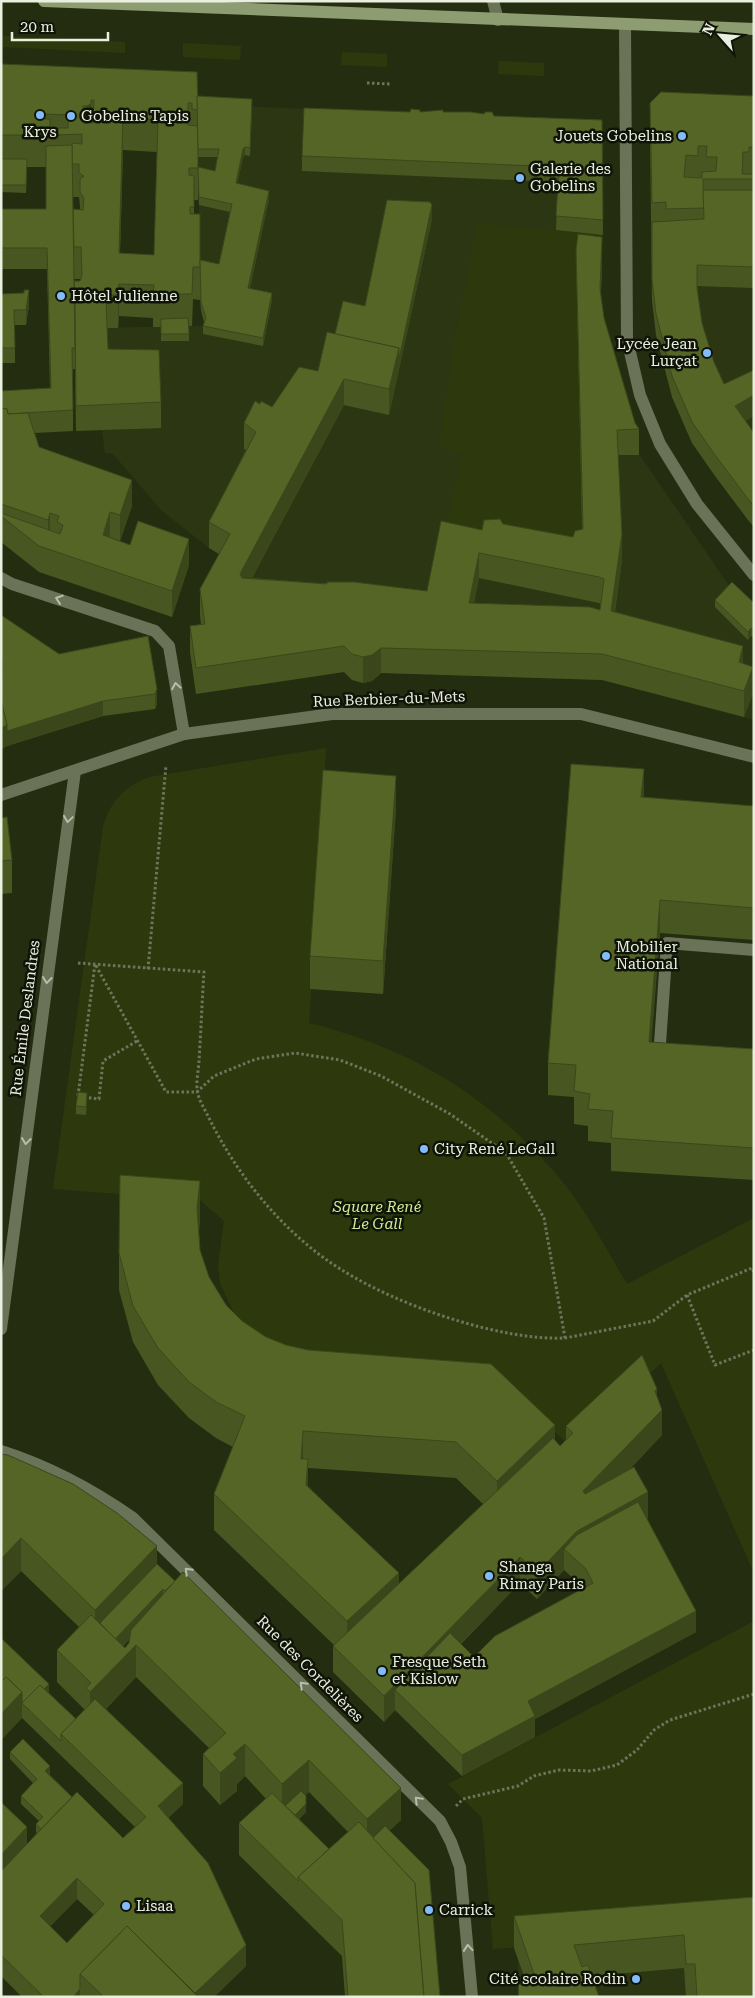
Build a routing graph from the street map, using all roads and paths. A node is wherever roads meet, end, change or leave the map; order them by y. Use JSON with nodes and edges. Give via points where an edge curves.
{"nodes":[{"id":1,"x":44,"y":1,"type":"edge"},
{"id":2,"x":493,"y":1,"type":"edge"},
{"id":3,"x":498,"y":20,"type":"junction"},
{"id":4,"x":625,"y":25,"type":"junction"},
{"id":5,"x":754,"y":29,"type":"edge"},
{"id":6,"x":367,"y":83,"type":"dead end"},
{"id":7,"x":391,"y":84,"type":"dead end"},
{"id":8,"x":754,"y":575,"type":"edge"},
{"id":9,"x":1,"y":578,"type":"edge"},
{"id":10,"x":184,"y":734,"type":"junction"},
{"id":11,"x":166,"y":740,"type":"junction"},
{"id":12,"x":754,"y":757,"type":"edge"},
{"id":13,"x":74,"y":771,"type":"junction"},
{"id":14,"x":1,"y":795,"type":"edge"},
{"id":15,"x":754,"y":950,"type":"edge"},
{"id":16,"x":78,"y":963,"type":"dead end"},
{"id":17,"x":95,"y":964,"type":"junction"},
{"id":18,"x":148,"y":968,"type":"junction"},
{"id":19,"x":137,"y":1041,"type":"junction"},
{"id":20,"x":668,"y":1069,"type":"edge"},
{"id":21,"x":197,"y":1092,"type":"junction"},
{"id":22,"x":754,"y":1272,"type":"edge"},
{"id":23,"x":688,"y":1295,"type":"junction"},
{"id":24,"x":1,"y":1329,"type":"edge"},
{"id":25,"x":565,"y":1338,"type":"junction"},
{"id":26,"x":754,"y":1350,"type":"edge"},
{"id":27,"x":1,"y":1451,"type":"edge"},
{"id":28,"x":754,"y":1694,"type":"edge"},
{"id":29,"x":462,"y":1799,"type":"dead end"},
{"id":30,"x":472,"y":1997,"type":"edge"}],
"edges":[{"from":1,"to":3,"type":"main road"},
{"from":2,"to":3,"type":"street"},
{"from":3,"to":4,"type":"main road"},
{"from":4,"to":5,"type":"main road"},
{"from":4,"to":8,"type":"street","via":[[627,339],[638,386],[660,444],[697,504]]},
{"from":6,"to":7,"type":"path"},
{"from":10,"to":9,"type":"street","one_way":true,"via":[[169,646],[156,631]]},
{"from":10,"to":11,"type":"street","name":"Rue Berbier-du-Mets"},
{"from":10,"to":12,"type":"street","name":"Rue Berbier-du-Mets","via":[[332,714],[581,714]]},
{"from":11,"to":13,"type":"street","name":"Rue Berbier-du-Mets"},
{"from":11,"to":18,"type":"path","via":[[166,773]]},
{"from":13,"to":14,"type":"street","name":"Rue Berbier-du-Mets"},
{"from":13,"to":24,"type":"street","name":"Rue Émile Deslandres","one_way":true},
{"from":15,"to":20,"type":"street","via":[[667,942],[658,1068]]},
{"from":16,"to":17,"type":"path"},
{"from":17,"to":18,"type":"path"},
{"from":17,"to":19,"type":"path"},
{"from":17,"to":19,"type":"path","via":[[78,1097],[99,1099],[103,1061]]},
{"from":18,"to":21,"type":"path","via":[[204,972]]},
{"from":19,"to":21,"type":"path","via":[[166,1092]]},
{"from":21,"to":25,"type":"path","via":[[222,1144],[244,1176],[289,1229],[342,1270],[408,1303],[471,1323],[512,1333]]},
{"from":21,"to":25,"type":"path","via":[[214,1076],[256,1059],[294,1053],[340,1060],[372,1072],[450,1114],[506,1153],[544,1218]]},
{"from":22,"to":23,"type":"path","via":[[752,1268]]},
{"from":23,"to":25,"type":"path","via":[[653,1321]]},
{"from":23,"to":26,"type":"path","via":[[715,1365]]},
{"from":30,"to":27,"type":"street","name":"Rue des Cordelières","one_way":true,"via":[[460,1867],[440,1821],[133,1518],[104,1498],[26,1459]]},
{"from":28,"to":29,"type":"path","via":[[670,1720],[654,1730],[637,1750],[617,1765],[591,1771],[559,1770],[534,1776],[518,1786]]}]}
